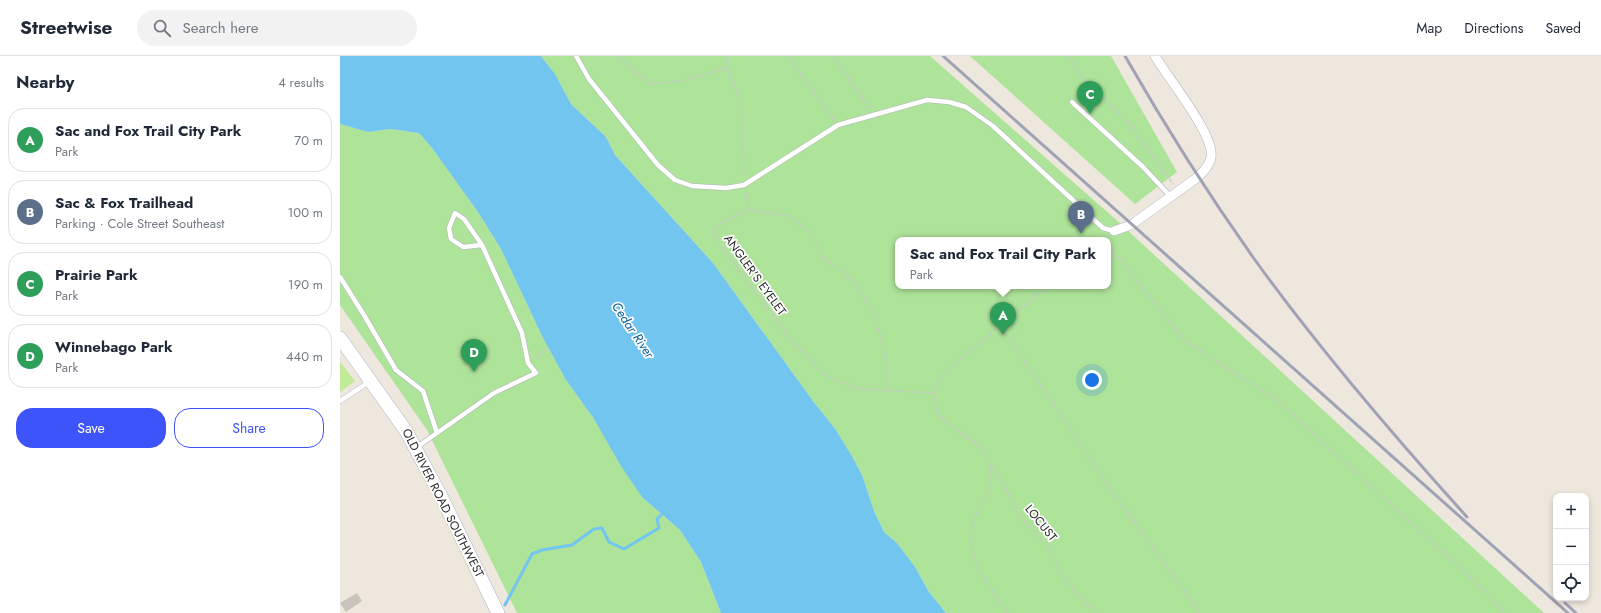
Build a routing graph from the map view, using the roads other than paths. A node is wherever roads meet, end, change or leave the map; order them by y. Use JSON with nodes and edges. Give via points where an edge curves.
{"nodes":[{"id":1,"x":576,"y":56,"type":"edge"},
{"id":2,"x":1155,"y":56,"type":"edge"},
{"id":3,"x":1072,"y":102,"type":"dead end"},
{"id":4,"x":1174,"y":194,"type":"junction"},
{"id":5,"x":1114,"y":231,"type":"joint"},
{"id":6,"x":482,"y":245,"type":"junction"},
{"id":7,"x":340,"y":277,"type":"edge"},
{"id":8,"x":340,"y":338,"type":"edge"},
{"id":9,"x":370,"y":381,"type":"junction"},
{"id":10,"x":340,"y":401,"type":"edge"},
{"id":11,"x":437,"y":433,"type":"junction"},
{"id":12,"x":416,"y":448,"type":"junction"},
{"id":13,"x":498,"y":613,"type":"edge"}],
"edges":[{"from":1,"to":5,"type":"lane","via":[[589,79],[658,164],[676,180],[692,186],[726,188],[744,185],[838,125],[927,100],[949,102],[966,107],[993,126],[1103,228]]},
{"from":2,"to":4,"type":"street","via":[[1211,146],[1212,156],[1205,170],[1198,178]]},
{"from":3,"to":4,"type":"lane"},
{"from":4,"to":5,"type":"street","via":[[1131,225]]},
{"from":6,"to":6,"type":"lane","via":[[464,219],[454,213],[449,228],[451,239],[463,247]]},
{"from":6,"to":11,"type":"lane","via":[[522,333],[528,363],[536,372],[494,392]]},
{"from":7,"to":11,"type":"lane","via":[[396,370],[423,391]]},
{"from":8,"to":9,"type":"street","name":"OLD RIVER ROAD SOUTHWEST"},
{"from":9,"to":10,"type":"lane"},
{"from":9,"to":12,"type":"street","name":"OLD RIVER ROAD SOUTHWEST"},
{"from":11,"to":12,"type":"lane"},
{"from":12,"to":13,"type":"street","name":"OLD RIVER ROAD SOUTHWEST"}]}
